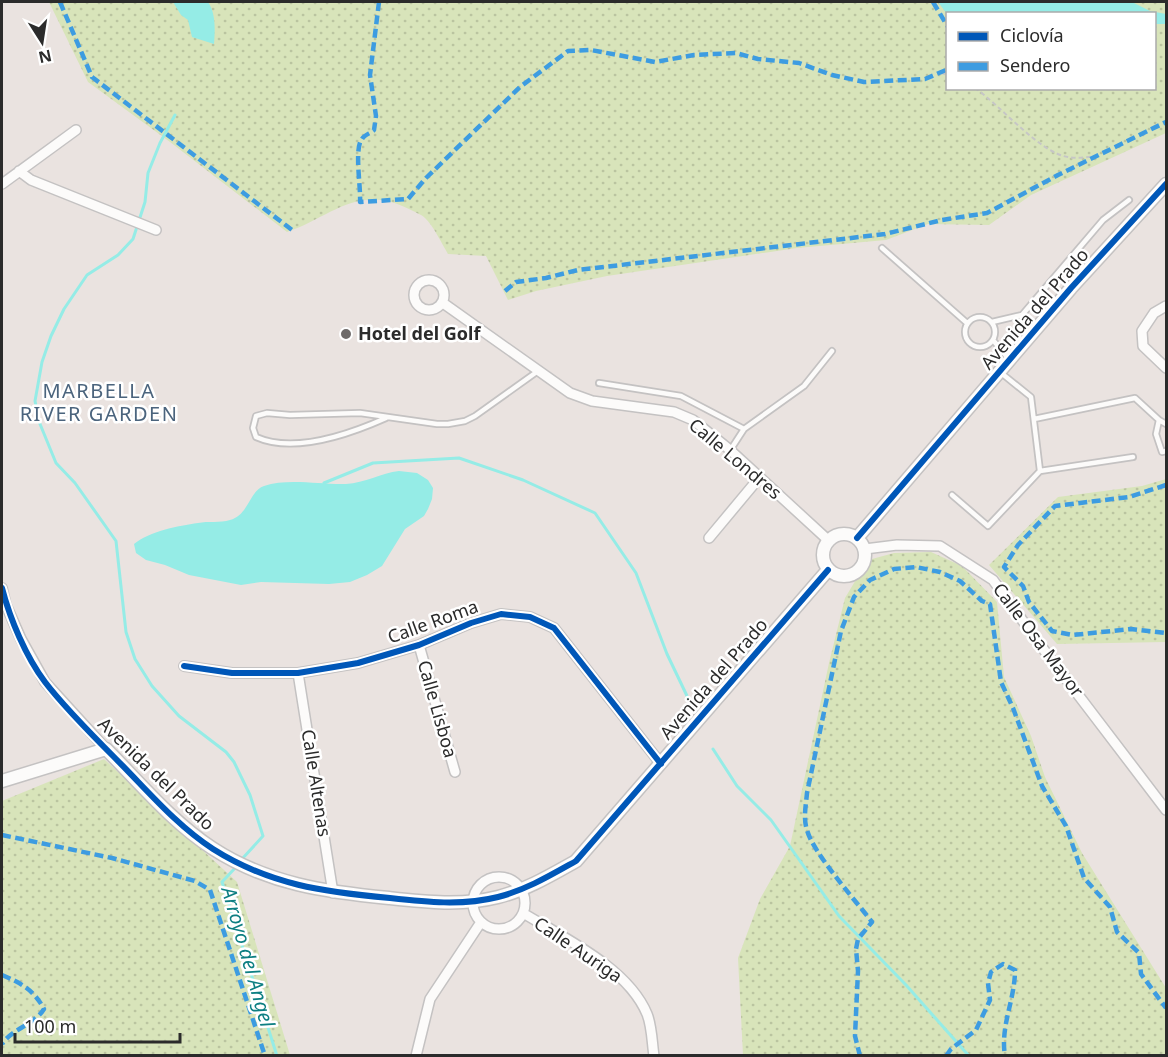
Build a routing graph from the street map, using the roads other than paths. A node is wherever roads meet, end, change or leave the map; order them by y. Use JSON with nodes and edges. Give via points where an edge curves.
{"nodes":[{"id":1,"x":76,"y":130,"type":"dead end"},
{"id":2,"x":20,"y":171,"type":"junction"},
{"id":3,"x":2,"y":184,"type":"edge"},
{"id":4,"x":1167,"y":184,"type":"edge"},
{"id":5,"x":1129,"y":200,"type":"dead end"},
{"id":6,"x":156,"y":230,"type":"dead end"},
{"id":7,"x":882,"y":248,"type":"dead end"},
{"id":8,"x":443,"y":303,"type":"dead end"},
{"id":9,"x":1167,"y":306,"type":"edge"},
{"id":10,"x":993,"y":322,"type":"junction"},
{"id":11,"x":967,"y":323,"type":"junction"},
{"id":12,"x":993,"y":340,"type":"junction"},
{"id":13,"x":832,"y":351,"type":"dead end"},
{"id":14,"x":1010,"y":360,"type":"junction"},
{"id":15,"x":1167,"y":368,"type":"edge"},
{"id":16,"x":538,"y":371,"type":"junction"},
{"id":17,"x":1000,"y":372,"type":"junction"},
{"id":18,"x":599,"y":383,"type":"dead end"},
{"id":19,"x":386,"y":418,"type":"junction"},
{"id":20,"x":1034,"y":419,"type":"junction"},
{"id":21,"x":1158,"y":420,"type":"junction"},
{"id":22,"x":1167,"y":424,"type":"edge"},
{"id":23,"x":744,"y":429,"type":"junction"},
{"id":24,"x":730,"y":450,"type":"junction"},
{"id":25,"x":1167,"y":451,"type":"edge"},
{"id":26,"x":1133,"y":458,"type":"dead end"},
{"id":27,"x":1040,"y":471,"type":"junction"},
{"id":28,"x":759,"y":478,"type":"junction"},
{"id":29,"x":952,"y":495,"type":"dead end"},
{"id":30,"x":857,"y":537,"type":"junction"},
{"id":31,"x":709,"y":538,"type":"dead end"},
{"id":32,"x":828,"y":540,"type":"junction"},
{"id":33,"x":865,"y":549,"type":"junction"},
{"id":34,"x":828,"y":570,"type":"junction"},
{"id":35,"x":2,"y":588,"type":"edge"},
{"id":36,"x":419,"y":645,"type":"junction"},
{"id":37,"x":184,"y":666,"type":"dead end"},
{"id":38,"x":298,"y":673,"type":"junction"},
{"id":39,"x":106,"y":749,"type":"junction"},
{"id":40,"x":661,"y":764,"type":"junction"},
{"id":41,"x":455,"y":772,"type":"dead end"},
{"id":42,"x":2,"y":781,"type":"edge"},
{"id":43,"x":1167,"y":810,"type":"edge"},
{"id":44,"x":522,"y":890,"type":"junction"},
{"id":45,"x":333,"y":893,"type":"junction"},
{"id":46,"x":472,"y":902,"type":"junction"},
{"id":47,"x":523,"y":913,"type":"junction"},
{"id":48,"x":481,"y":922,"type":"junction"},
{"id":49,"x":416,"y":1056,"type":"edge"},
{"id":50,"x":654,"y":1056,"type":"edge"}],
"edges":[{"from":1,"to":2,"type":"street"},
{"from":2,"to":3,"type":"street"},
{"from":2,"to":6,"type":"street","via":[[31,180]]},
{"from":4,"to":14,"type":"street","name":"Avenida del Prado"},
{"from":5,"to":10,"type":"lane","via":[[1103,219],[1022,315]]},
{"from":7,"to":11,"type":"lane"},
{"from":8,"to":16,"type":"street","name":"Calle Londres"},
{"from":9,"to":15,"type":"street","via":[[1154,313],[1142,331],[1143,346]]},
{"from":10,"to":11,"type":"lane","via":[[979,316]]},
{"from":10,"to":12,"type":"lane"},
{"from":11,"to":12,"type":"lane","via":[[964,333],[968,342],[976,347]]},
{"from":12,"to":14,"type":"lane"},
{"from":13,"to":23,"type":"lane","via":[[804,386]]},
{"from":14,"to":17,"type":"street","name":"Avenida del Prado"},
{"from":16,"to":19,"type":"lane","via":[[465,421],[437,424]]},
{"from":16,"to":24,"type":"street","name":"Calle Londres","via":[[570,393],[592,401],[674,412],[693,420]]},
{"from":17,"to":20,"type":"lane","via":[[1031,397]]},
{"from":17,"to":30,"type":"street","name":"Avenida del Prado"},
{"from":18,"to":23,"type":"lane","via":[[681,396]]},
{"from":19,"to":19,"type":"lane","via":[[359,430],[303,443],[264,441],[256,437],[253,428],[261,413],[360,413]]},
{"from":20,"to":21,"type":"lane","via":[[1135,398]]},
{"from":20,"to":27,"type":"lane"},
{"from":21,"to":22,"type":"lane"},
{"from":21,"to":25,"type":"lane","via":[[1155,434],[1162,452]]},
{"from":23,"to":24,"type":"lane"},
{"from":24,"to":28,"type":"street","name":"Calle Londres"},
{"from":26,"to":27,"type":"lane"},
{"from":27,"to":29,"type":"lane","via":[[988,526]]},
{"from":28,"to":31,"type":"street"},
{"from":28,"to":32,"type":"street","name":"Calle Londres"},
{"from":30,"to":32,"type":"street","via":[[837,534]]},
{"from":30,"to":33,"type":"street"},
{"from":32,"to":34,"type":"street","via":[[822,555]]},
{"from":33,"to":34,"type":"street","via":[[862,567],[855,574],[836,575]]},
{"from":33,"to":43,"type":"street","name":"Calle Osa Mayor","via":[[940,546],[993,580]]},
{"from":34,"to":40,"type":"street","name":"Avenida del Prado"},
{"from":35,"to":39,"type":"street","name":"Avenida del Prado","via":[[21,639],[45,682]]},
{"from":36,"to":38,"type":"street","name":"Calle Roma","via":[[358,663]]},
{"from":36,"to":40,"type":"street","name":"Calle Roma","via":[[501,614],[530,616],[554,628]]},
{"from":36,"to":41,"type":"street","name":"Calle Lisboa"},
{"from":37,"to":38,"type":"street","name":"Calle Roma","via":[[232,673]]},
{"from":38,"to":45,"type":"street","name":"Calle Altenas"},
{"from":39,"to":42,"type":"street"},
{"from":39,"to":45,"type":"street","name":"Avenida del Prado","via":[[181,824],[211,847],[263,874]]},
{"from":40,"to":44,"type":"street","name":"Avenida del Prado","via":[[576,861]]},
{"from":44,"to":46,"type":"street","name":"Avenida del Prado"},
{"from":44,"to":46,"type":"street","via":[[509,878],[492,877],[478,886]]},
{"from":44,"to":47,"type":"street"},
{"from":45,"to":46,"type":"street","name":"Avenida del Prado","via":[[439,903]]},
{"from":46,"to":48,"type":"street"},
{"from":47,"to":48,"type":"street","via":[[504,928]]},
{"from":47,"to":50,"type":"street","name":"Calle Auriga","via":[[625,980],[647,1015]]},
{"from":48,"to":49,"type":"street","via":[[430,999]]}]}
